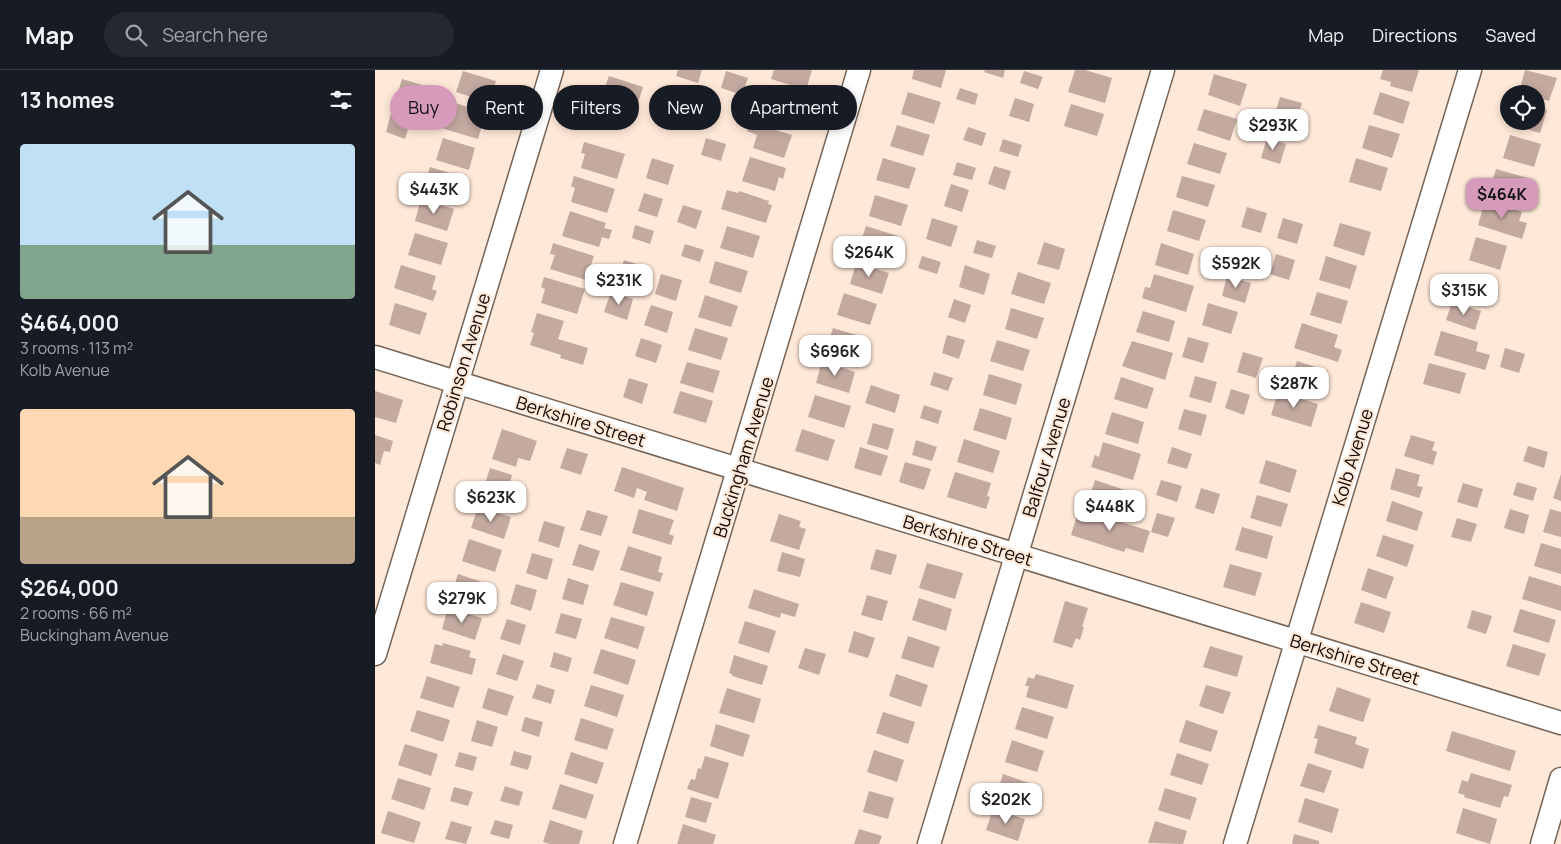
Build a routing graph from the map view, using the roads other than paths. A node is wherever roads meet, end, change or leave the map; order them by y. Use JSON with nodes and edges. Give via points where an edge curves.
{"nodes":[{"id":1,"x":551,"y":70,"type":"edge"},
{"id":2,"x":859,"y":70,"type":"edge"},
{"id":3,"x":1163,"y":70,"type":"edge"},
{"id":4,"x":1470,"y":70,"type":"edge"},
{"id":5,"x":375,"y":357,"type":"edge"},
{"id":6,"x":457,"y":382,"type":"junction"},
{"id":7,"x":739,"y":470,"type":"junction"},
{"id":8,"x":1017,"y":555,"type":"junction"},
{"id":9,"x":1296,"y":641,"type":"junction"},
{"id":10,"x":375,"y":654,"type":"edge"},
{"id":11,"x":1561,"y":723,"type":"edge"},
{"id":12,"x":1561,"y":780,"type":"edge"},
{"id":13,"x":625,"y":844,"type":"edge"},
{"id":14,"x":929,"y":844,"type":"edge"},
{"id":15,"x":1235,"y":844,"type":"edge"},
{"id":16,"x":1542,"y":844,"type":"edge"}],
"edges":[{"from":1,"to":6,"type":"street","name":"Robinson Avenue"},
{"from":2,"to":7,"type":"street","name":"Buckingham Avenue"},
{"from":3,"to":8,"type":"street","name":"Balfour Avenue"},
{"from":4,"to":9,"type":"street","name":"Kolb Avenue"},
{"from":5,"to":6,"type":"street","name":"Berkshire Street"},
{"from":6,"to":7,"type":"street","name":"Berkshire Street"},
{"from":6,"to":10,"type":"street","name":"Robinson Avenue"},
{"from":7,"to":8,"type":"street","name":"Berkshire Street"},
{"from":7,"to":13,"type":"street","name":"Buckingham Avenue"},
{"from":8,"to":9,"type":"street","name":"Berkshire Street"},
{"from":8,"to":14,"type":"street","name":"Balfour Avenue"},
{"from":9,"to":11,"type":"street","name":"Berkshire Street"},
{"from":9,"to":15,"type":"street","name":"Kolb Avenue"},
{"from":12,"to":16,"type":"street"}]}
